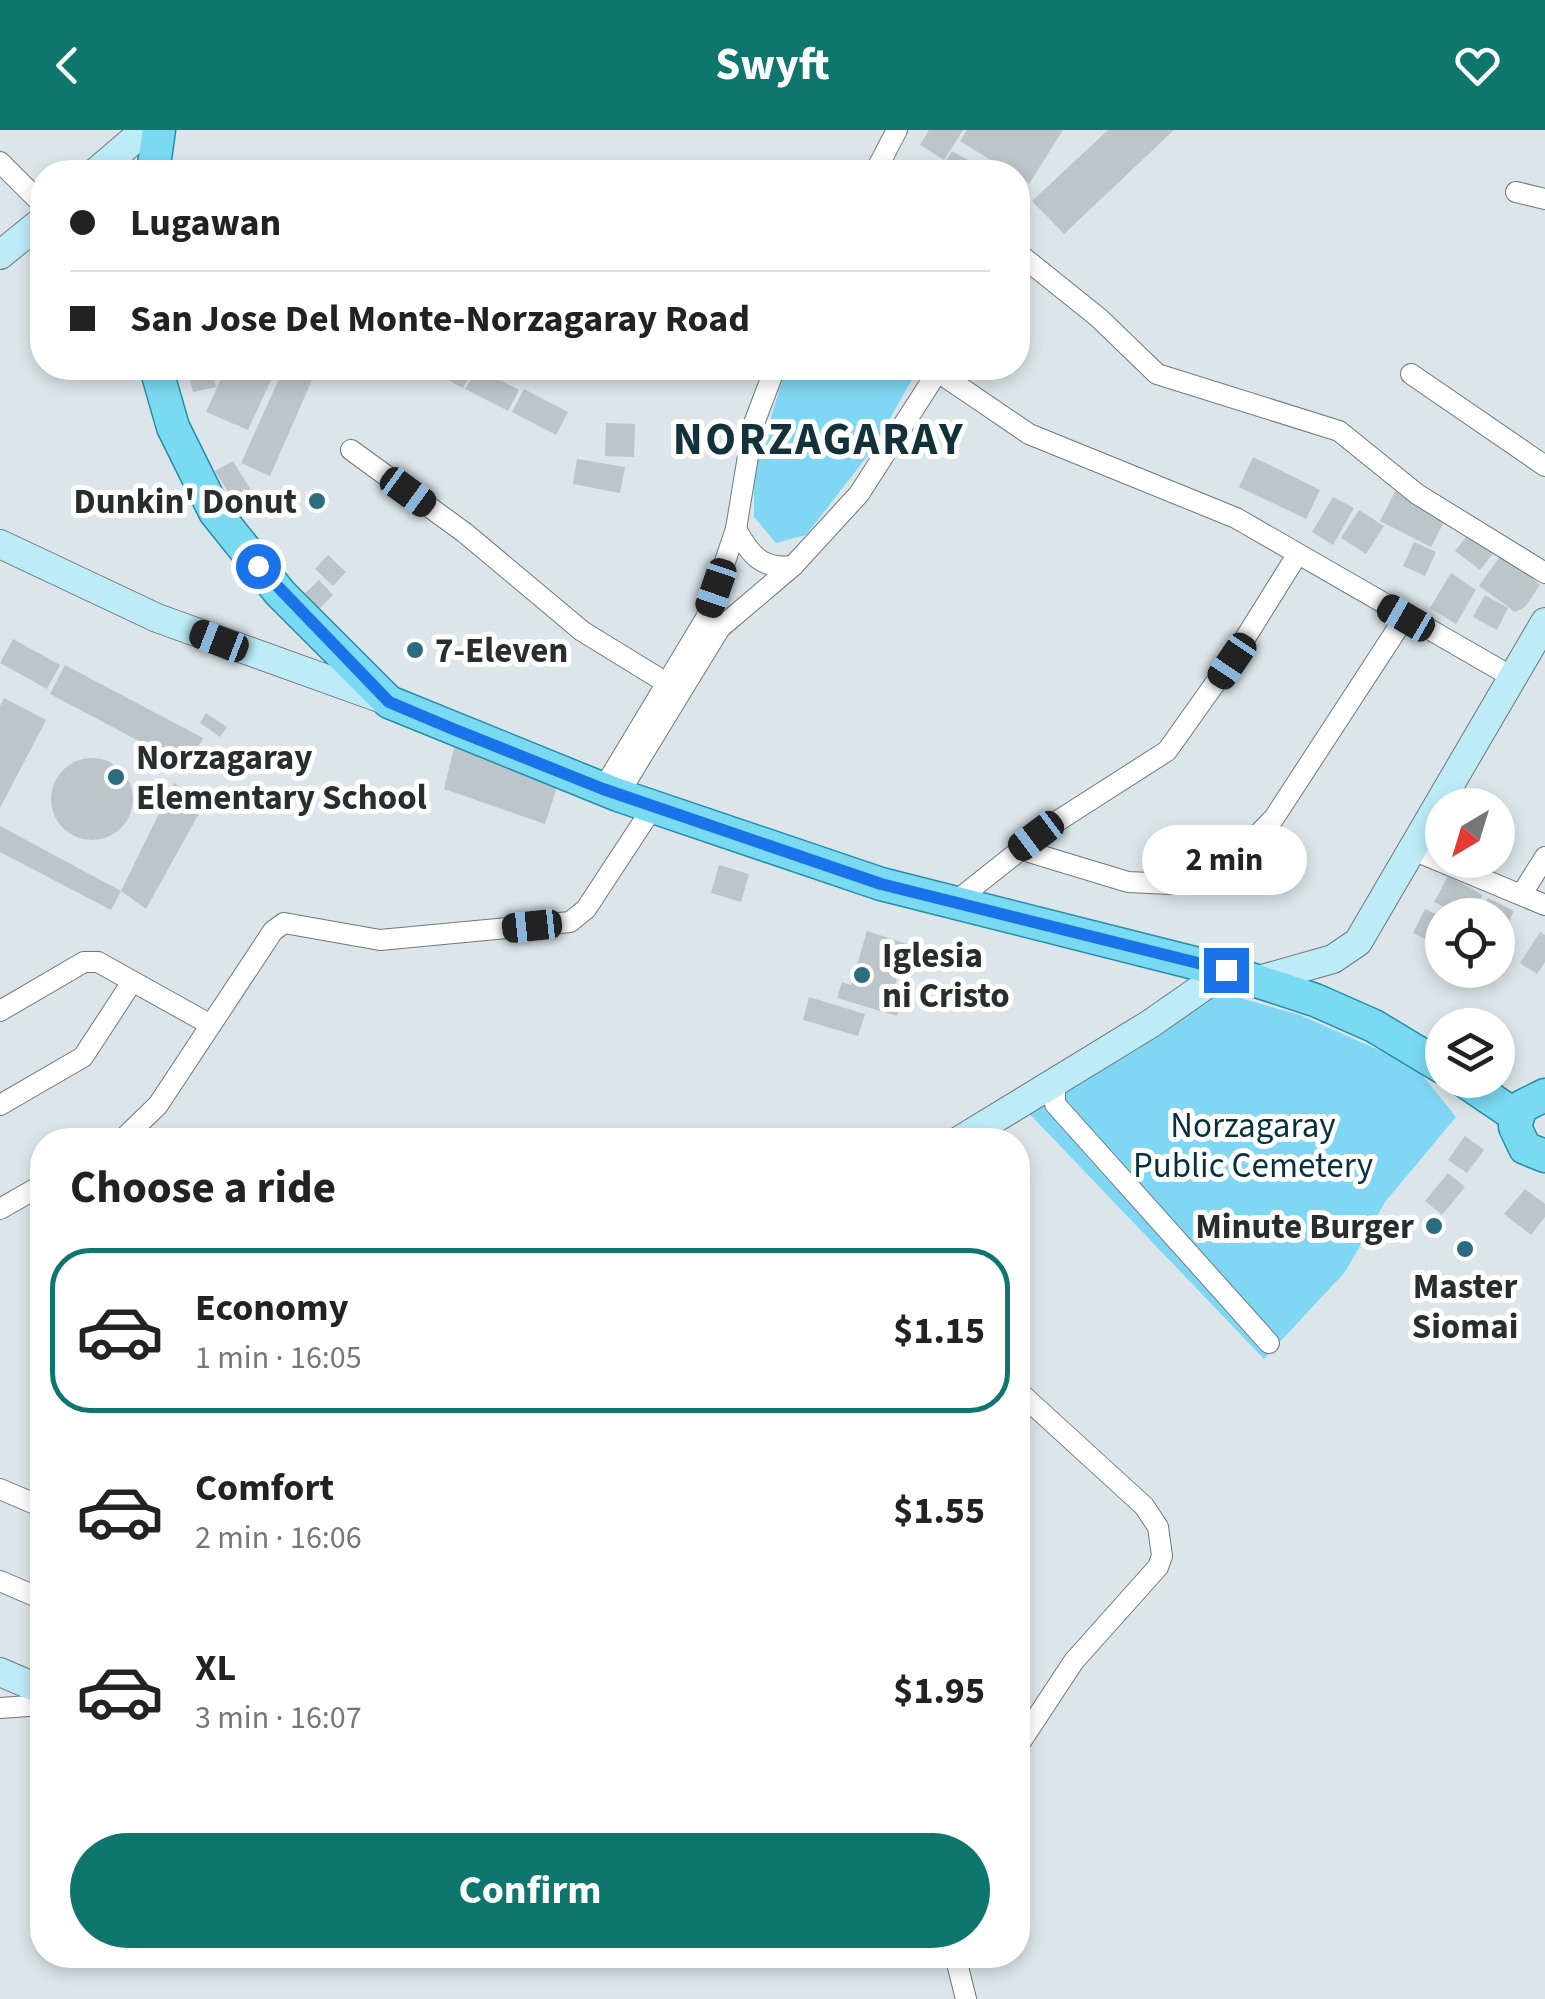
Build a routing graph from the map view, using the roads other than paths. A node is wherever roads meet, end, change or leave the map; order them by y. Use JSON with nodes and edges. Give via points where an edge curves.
{"nodes":[{"id":1,"x":145,"y":130,"type":"edge"},
{"id":2,"x":159,"y":130,"type":"edge"},
{"id":3,"x":897,"y":130,"type":"edge"},
{"id":4,"x":110,"y":160,"type":"edge"},
{"id":5,"x":155,"y":160,"type":"edge"},
{"id":6,"x":883,"y":160,"type":"edge"},
{"id":7,"x":0,"y":162,"type":"edge"},
{"id":8,"x":30,"y":192,"type":"edge"},
{"id":9,"x":1516,"y":192,"type":"dead end"},
{"id":10,"x":1545,"y":199,"type":"edge"},
{"id":11,"x":30,"y":230,"type":"edge"},
{"id":12,"x":0,"y":255,"type":"edge"},
{"id":13,"x":1030,"y":266,"type":"edge"},
{"id":14,"x":1411,"y":374,"type":"dead end"},
{"id":15,"x":160,"y":380,"type":"edge"},
{"id":16,"x":770,"y":380,"type":"edge"},
{"id":17,"x":929,"y":380,"type":"edge"},
{"id":18,"x":952,"y":380,"type":"edge"},
{"id":19,"x":352,"y":450,"type":"dead end"},
{"id":20,"x":1545,"y":466,"type":"edge"},
{"id":21,"x":736,"y":528,"type":"junction"},
{"id":22,"x":0,"y":544,"type":"edge"},
{"id":23,"x":1296,"y":555,"type":"junction"},
{"id":24,"x":793,"y":566,"type":"junction"},
{"id":25,"x":1545,"y":572,"type":"edge"},
{"id":26,"x":1406,"y":618,"type":"junction"},
{"id":27,"x":1545,"y":622,"type":"edge"},
{"id":28,"x":1514,"y":678,"type":"junction"},
{"id":29,"x":666,"y":682,"type":"junction"},
{"id":30,"x":389,"y":702,"type":"junction"},
{"id":31,"x":611,"y":792,"type":"junction"},
{"id":32,"x":653,"y":807,"type":"junction"},
{"id":33,"x":1019,"y":849,"type":"junction"},
{"id":34,"x":1413,"y":850,"type":"junction"},
{"id":35,"x":1545,"y":857,"type":"edge"},
{"id":36,"x":1523,"y":892,"type":"junction"},
{"id":37,"x":951,"y":904,"type":"junction"},
{"id":38,"x":1545,"y":905,"type":"edge"},
{"id":39,"x":1241,"y":976,"type":"junction"},
{"id":40,"x":132,"y":982,"type":"junction"},
{"id":41,"x":0,"y":1012,"type":"edge"},
{"id":42,"x":211,"y":1025,"type":"junction"},
{"id":43,"x":1425,"y":1058,"type":"edge"},
{"id":44,"x":1054,"y":1083,"type":"junction"},
{"id":45,"x":1545,"y":1095,"type":"edge"},
{"id":46,"x":1489,"y":1098,"type":"edge"},
{"id":47,"x":0,"y":1105,"type":"edge"},
{"id":48,"x":1516,"y":1116,"type":"junction"},
{"id":49,"x":134,"y":1128,"type":"edge"},
{"id":50,"x":980,"y":1128,"type":"edge"},
{"id":51,"x":1545,"y":1156,"type":"edge"},
{"id":52,"x":30,"y":1192,"type":"edge"},
{"id":53,"x":0,"y":1209,"type":"edge"},
{"id":54,"x":1269,"y":1343,"type":"dead end"},
{"id":55,"x":1030,"y":1401,"type":"edge"},
{"id":56,"x":0,"y":1489,"type":"edge"},
{"id":57,"x":30,"y":1502,"type":"edge"},
{"id":58,"x":0,"y":1581,"type":"edge"},
{"id":59,"x":30,"y":1594,"type":"edge"},
{"id":60,"x":0,"y":1672,"type":"edge"},
{"id":61,"x":30,"y":1685,"type":"edge"},
{"id":62,"x":30,"y":1707,"type":"edge"},
{"id":63,"x":0,"y":1708,"type":"edge"},
{"id":64,"x":1030,"y":1728,"type":"edge"},
{"id":65,"x":958,"y":1968,"type":"edge"},
{"id":66,"x":966,"y":1999,"type":"edge"}],
"edges":[{"from":1,"to":4,"type":"street"},
{"from":2,"to":5,"type":"main road"},
{"from":3,"to":6,"type":"street"},
{"from":7,"to":8,"type":"street"},
{"from":9,"to":10,"type":"street"},
{"from":11,"to":12,"type":"street"},
{"from":13,"to":25,"type":"street","via":[[1099,318],[1157,374],[1339,432],[1417,494]]},
{"from":14,"to":20,"type":"street"},
{"from":15,"to":30,"type":"main road","via":[[174,427],[216,512],[280,593]]},
{"from":16,"to":21,"type":"street","via":[[753,426]]},
{"from":17,"to":24,"type":"street","via":[[859,494]]},
{"from":18,"to":23,"type":"street","via":[[1028,434],[1215,508]]},
{"from":19,"to":29,"type":"street","via":[[582,631]]},
{"from":21,"to":24,"type":"street","via":[[752,556],[770,566]]},
{"from":21,"to":29,"type":"street","via":[[706,618]]},
{"from":22,"to":30,"type":"street","via":[[157,618]]},
{"from":23,"to":26,"type":"street"},
{"from":23,"to":33,"type":"street","via":[[1167,751]]},
{"from":24,"to":31,"type":"street","via":[[720,628]]},
{"from":26,"to":28,"type":"street"},
{"from":26,"to":33,"type":"street","via":[[1274,818],[1246,848],[1187,879],[1152,885]]},
{"from":27,"to":28,"type":"street"},
{"from":28,"to":34,"type":"street"},
{"from":29,"to":31,"type":"street"},
{"from":30,"to":31,"type":"main road"},
{"from":31,"to":32,"type":"main road"},
{"from":32,"to":37,"type":"main road"},
{"from":32,"to":42,"type":"street","via":[[586,909],[570,922],[380,940],[284,923]]},
{"from":33,"to":37,"type":"street"},
{"from":34,"to":36,"type":"street"},
{"from":34,"to":39,"type":"street","via":[[1348,950],[1333,959]]},
{"from":35,"to":36,"type":"street"},
{"from":36,"to":38,"type":"street"},
{"from":37,"to":39,"type":"main road"},
{"from":39,"to":43,"type":"main road","via":[[1340,1010]]},
{"from":39,"to":44,"type":"street"},
{"from":40,"to":41,"type":"street","via":[[98,962],[84,962]]},
{"from":40,"to":42,"type":"street"},
{"from":40,"to":47,"type":"street","via":[[83,1057]]},
{"from":42,"to":49,"type":"street","via":[[158,1105]]},
{"from":44,"to":50,"type":"street"},
{"from":44,"to":54,"type":"street","via":[[1055,1104]]},
{"from":45,"to":48,"type":"main road","via":[[1528,1100]]},
{"from":46,"to":48,"type":"main road"},
{"from":48,"to":51,"type":"main road","via":[[1520,1143]]},
{"from":52,"to":53,"type":"street"},
{"from":55,"to":64,"type":"street","via":[[1144,1506],[1158,1527],[1162,1556],[1146,1583],[1074,1661]]},
{"from":56,"to":57,"type":"street"},
{"from":58,"to":59,"type":"street"},
{"from":60,"to":61,"type":"street"},
{"from":62,"to":63,"type":"street"},
{"from":65,"to":66,"type":"street"}]}
